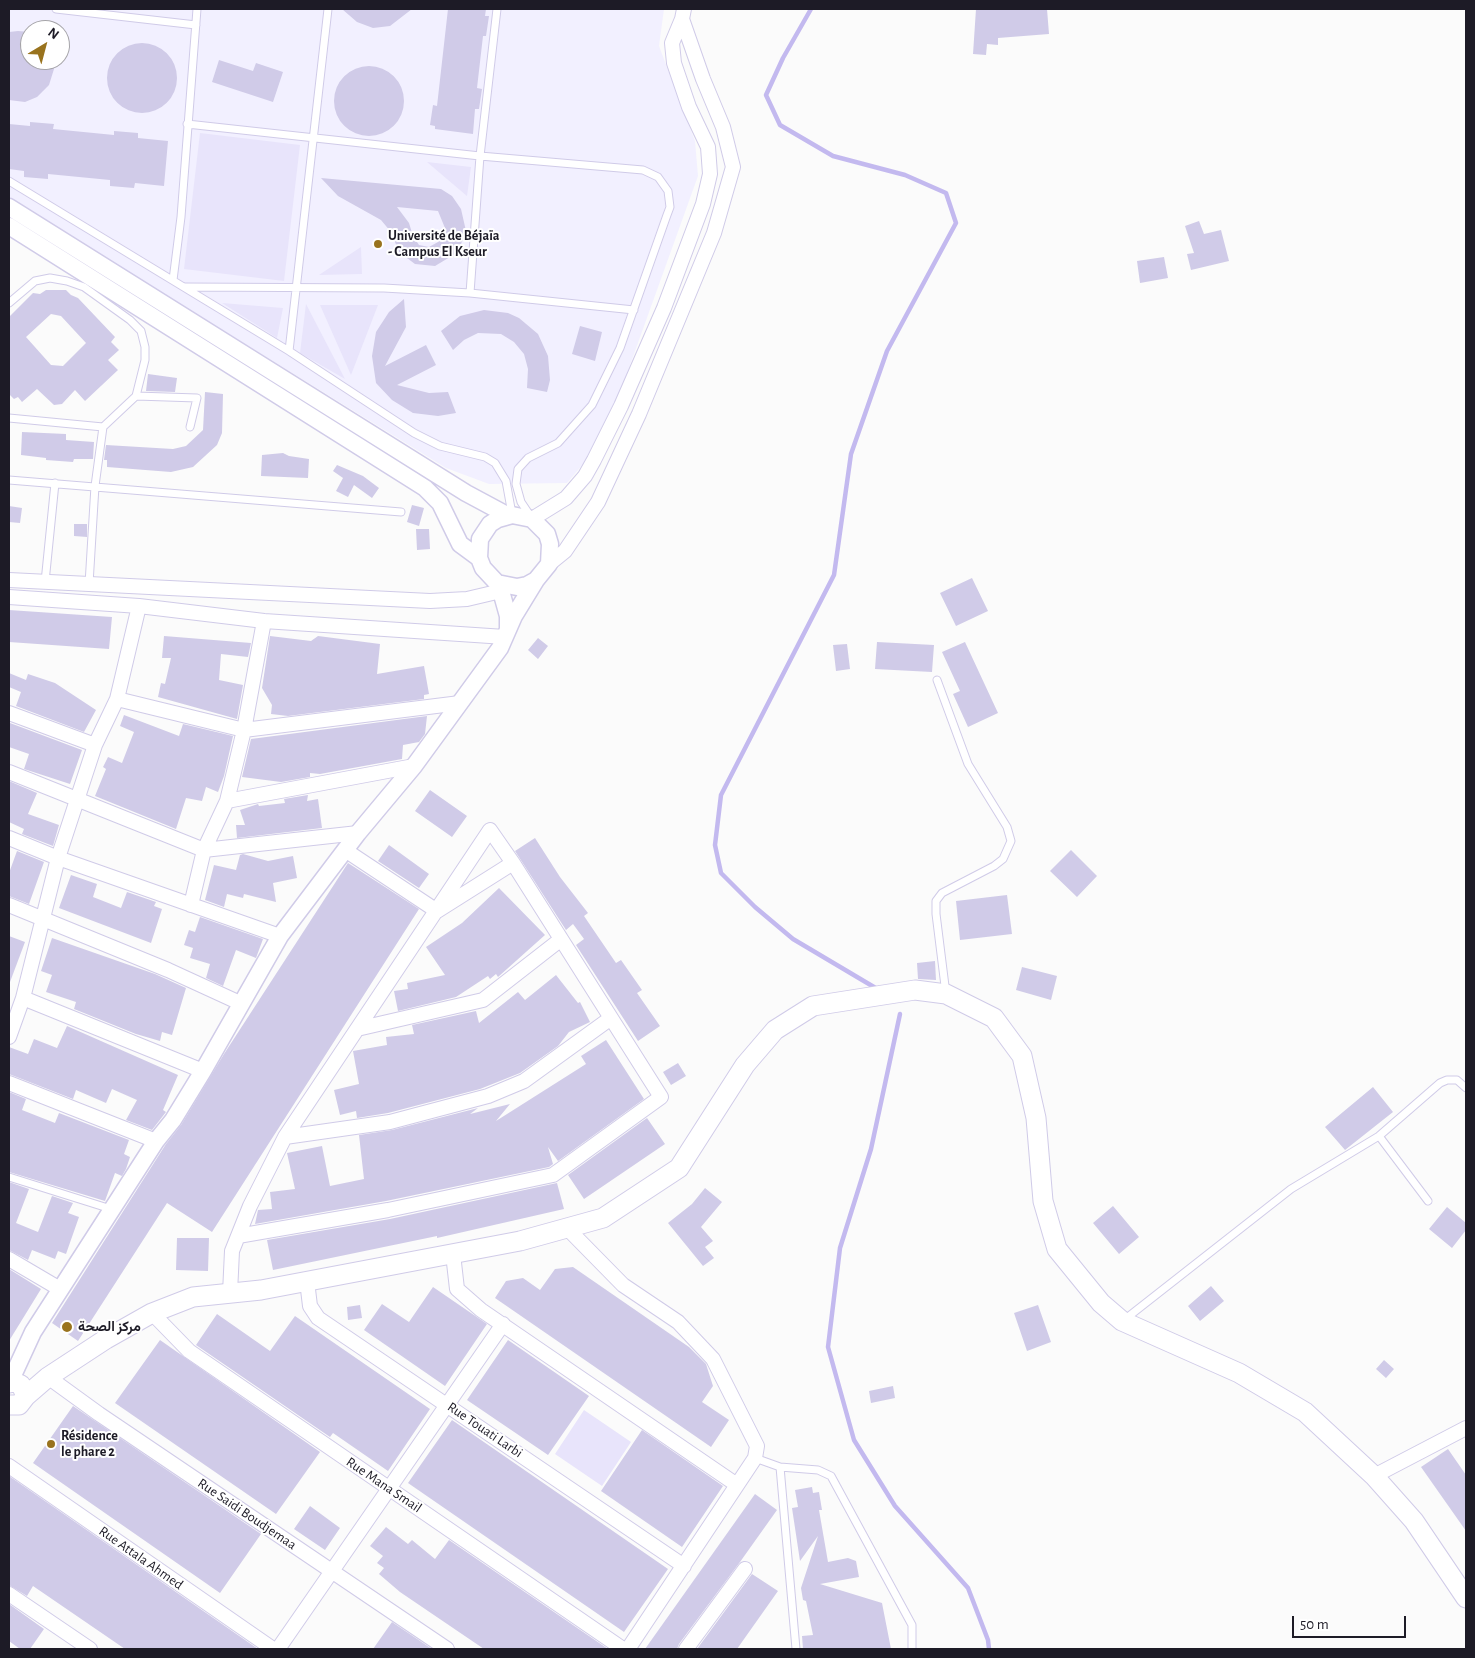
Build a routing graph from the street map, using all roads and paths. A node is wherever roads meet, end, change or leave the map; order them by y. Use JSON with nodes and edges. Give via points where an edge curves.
{"nodes":[{"id":1,"x":56,"y":9,"type":"edge"},
{"id":2,"x":197,"y":9,"type":"edge"},
{"id":3,"x":328,"y":9,"type":"edge"},
{"id":4,"x":497,"y":9,"type":"edge"},
{"id":5,"x":683,"y":14,"type":"edge"},
{"id":6,"x":196,"y":25,"type":"junction"},
{"id":7,"x":188,"y":124,"type":"junction"},
{"id":8,"x":312,"y":138,"type":"junction"},
{"id":9,"x":480,"y":156,"type":"junction"},
{"id":10,"x":9,"y":181,"type":"edge"},
{"id":11,"x":9,"y":207,"type":"edge"},
{"id":12,"x":9,"y":226,"type":"edge"},
{"id":13,"x":173,"y":280,"type":"junction"},
{"id":14,"x":184,"y":287,"type":"junction"},
{"id":15,"x":296,"y":289,"type":"junction"},
{"id":16,"x":470,"y":293,"type":"junction"},
{"id":17,"x":9,"y":303,"type":"edge"},
{"id":18,"x":634,"y":310,"type":"junction"},
{"id":19,"x":289,"y":352,"type":"junction"},
{"id":20,"x":136,"y":396,"type":"junction"},
{"id":21,"x":9,"y":418,"type":"edge"},
{"id":22,"x":103,"y":427,"type":"junction"},
{"id":23,"x":190,"y":427,"type":"dead end"},
{"id":24,"x":9,"y":480,"type":"edge"},
{"id":25,"x":55,"y":483,"type":"junction"},
{"id":26,"x":96,"y":486,"type":"junction"},
{"id":27,"x":9,"y":487,"type":"edge"},
{"id":28,"x":401,"y":512,"type":"dead end"},
{"id":29,"x":510,"y":515,"type":"junction"},
{"id":30,"x":532,"y":519,"type":"junction"},
{"id":31,"x":479,"y":558,"type":"junction"},
{"id":32,"x":548,"y":564,"type":"junction"},
{"id":33,"x":9,"y":580,"type":"edge"},
{"id":34,"x":536,"y":580,"type":"junction"},
{"id":35,"x":45,"y":582,"type":"junction"},
{"id":36,"x":89,"y":584,"type":"junction"},
{"id":37,"x":499,"y":587,"type":"junction"},
{"id":38,"x":9,"y":597,"type":"edge"},
{"id":39,"x":139,"y":606,"type":"junction"},
{"id":40,"x":264,"y":621,"type":"junction"},
{"id":41,"x":506,"y":633,"type":"junction"},
{"id":42,"x":937,"y":680,"type":"dead end"},
{"id":43,"x":118,"y":699,"type":"junction"},
{"id":44,"x":460,"y":703,"type":"junction"},
{"id":45,"x":9,"y":713,"type":"edge"},
{"id":46,"x":244,"y":730,"type":"junction"},
{"id":47,"x":96,"y":745,"type":"junction"},
{"id":48,"x":414,"y":766,"type":"junction"},
{"id":49,"x":9,"y":772,"type":"edge"},
{"id":50,"x":77,"y":800,"type":"junction"},
{"id":51,"x":227,"y":801,"type":"junction"},
{"id":52,"x":358,"y":833,"type":"junction"},
{"id":53,"x":9,"y":838,"type":"edge"},
{"id":54,"x":204,"y":850,"type":"junction"},
{"id":55,"x":345,"y":850,"type":"junction"},
{"id":56,"x":58,"y":858,"type":"junction"},
{"id":57,"x":513,"y":863,"type":"junction"},
{"id":58,"x":9,"y":905,"type":"edge"},
{"id":59,"x":191,"y":905,"type":"junction"},
{"id":60,"x":437,"y":911,"type":"junction"},
{"id":61,"x":42,"y":920,"type":"junction"},
{"id":62,"x":280,"y":936,"type":"junction"},
{"id":63,"x":560,"y":940,"type":"junction"},
{"id":64,"x":946,"y":994,"type":"junction"},
{"id":65,"x":23,"y":998,"type":"junction"},
{"id":66,"x":240,"y":1003,"type":"junction"},
{"id":67,"x":612,"y":1018,"type":"junction"},
{"id":68,"x":357,"y":1029,"type":"junction"},
{"id":69,"x":9,"y":1037,"type":"edge"},
{"id":70,"x":204,"y":1071,"type":"junction"},
{"id":71,"x":9,"y":1083,"type":"edge"},
{"id":72,"x":1466,"y":1088,"type":"edge"},
{"id":73,"x":285,"y":1136,"type":"junction"},
{"id":74,"x":1379,"y":1136,"type":"junction"},
{"id":75,"x":156,"y":1141,"type":"junction"},
{"id":76,"x":9,"y":1176,"type":"edge"},
{"id":77,"x":1428,"y":1201,"type":"dead end"},
{"id":78,"x":112,"y":1210,"type":"junction"},
{"id":79,"x":567,"y":1228,"type":"junction"},
{"id":80,"x":238,"y":1236,"type":"junction"},
{"id":81,"x":452,"y":1254,"type":"junction"},
{"id":82,"x":11,"y":1265,"type":"edge"},
{"id":83,"x":307,"y":1281,"type":"junction"},
{"id":84,"x":60,"y":1289,"type":"junction"},
{"id":85,"x":230,"y":1293,"type":"junction"},
{"id":86,"x":152,"y":1314,"type":"junction"},
{"id":87,"x":1122,"y":1321,"type":"junction"},
{"id":88,"x":503,"y":1324,"type":"junction"},
{"id":89,"x":48,"y":1377,"type":"junction"},
{"id":90,"x":9,"y":1383,"type":"edge"},
{"id":91,"x":448,"y":1404,"type":"junction"},
{"id":92,"x":15,"y":1405,"type":"edge"},
{"id":93,"x":1466,"y":1428,"type":"edge"},
{"id":94,"x":755,"y":1458,"type":"junction"},
{"id":95,"x":9,"y":1466,"type":"edge"},
{"id":96,"x":780,"y":1467,"type":"junction"},
{"id":97,"x":1374,"y":1476,"type":"junction"},
{"id":98,"x":737,"y":1485,"type":"junction"},
{"id":99,"x":389,"y":1489,"type":"junction"},
{"id":100,"x":684,"y":1566,"type":"junction"},
{"id":101,"x":745,"y":1569,"type":"dead end"},
{"id":102,"x":332,"y":1571,"type":"junction"},
{"id":103,"x":9,"y":1594,"type":"edge"},
{"id":104,"x":1466,"y":1598,"type":"edge"},
{"id":105,"x":90,"y":1649,"type":"edge"},
{"id":106,"x":273,"y":1649,"type":"edge"},
{"id":107,"x":278,"y":1649,"type":"edge"},
{"id":108,"x":447,"y":1649,"type":"edge"},
{"id":109,"x":623,"y":1649,"type":"edge"},
{"id":110,"x":628,"y":1649,"type":"edge"},
{"id":111,"x":686,"y":1649,"type":"edge"},
{"id":112,"x":796,"y":1649,"type":"edge"},
{"id":113,"x":912,"y":1649,"type":"edge"}],
"edges":[{"from":1,"to":6,"type":"lane"},
{"from":2,"to":6,"type":"lane"},
{"from":3,"to":8,"type":"lane"},
{"from":4,"to":9,"type":"lane"},
{"from":5,"to":30,"type":"street","via":[[672,43],[674,63],[689,107],[708,147],[710,174],[703,204],[664,308],[598,453],[585,476],[566,498]]},
{"from":5,"to":32,"type":"street","via":[[703,79],[723,127],[733,167],[714,234],[639,414],[598,502],[565,551]]},
{"from":6,"to":7,"type":"lane"},
{"from":7,"to":8,"type":"lane"},
{"from":7,"to":13,"type":"lane"},
{"from":8,"to":9,"type":"lane"},
{"from":8,"to":15,"type":"lane"},
{"from":9,"to":16,"type":"lane"},
{"from":9,"to":18,"type":"lane","via":[[643,170],[658,177],[668,191],[670,207]]},
{"from":10,"to":13,"type":"lane"},
{"from":11,"to":29,"type":"street","via":[[466,493]]},
{"from":12,"to":31,"type":"street","via":[[426,488],[440,503],[460,544]]},
{"from":13,"to":14,"type":"lane"},
{"from":14,"to":15,"type":"lane"},
{"from":14,"to":19,"type":"lane"},
{"from":15,"to":16,"type":"lane","via":[[384,288]]},
{"from":15,"to":19,"type":"lane"},
{"from":16,"to":18,"type":"lane"},
{"from":17,"to":20,"type":"lane","via":[[35,281],[50,278],[84,287],[130,320],[141,331],[145,348]]},
{"from":18,"to":30,"type":"lane","via":[[620,348],[592,405],[558,443],[528,458],[518,469],[516,484],[521,502]]},
{"from":19,"to":29,"type":"lane","via":[[414,433],[440,446],[485,457],[496,464],[506,481]]},
{"from":20,"to":22,"type":"lane"},
{"from":20,"to":23,"type":"lane","via":[[197,398]]},
{"from":21,"to":22,"type":"lane"},
{"from":22,"to":26,"type":"lane"},
{"from":24,"to":25,"type":"lane"},
{"from":24,"to":27,"type":"lane"},
{"from":25,"to":26,"type":"lane"},
{"from":25,"to":35,"type":"lane"},
{"from":26,"to":28,"type":"lane"},
{"from":26,"to":36,"type":"lane"},
{"from":29,"to":30,"type":"street"},
{"from":29,"to":31,"type":"street","via":[[490,524],[484,531],[478,548]]},
{"from":30,"to":32,"type":"street","via":[[547,534],[550,544]]},
{"from":31,"to":37,"type":"street"},
{"from":32,"to":34,"type":"street"},
{"from":33,"to":35,"type":"street"},
{"from":34,"to":37,"type":"street","via":[[517,587]]},
{"from":34,"to":41,"type":"street"},
{"from":35,"to":36,"type":"street"},
{"from":36,"to":37,"type":"street","via":[[430,601],[467,599]]},
{"from":37,"to":41,"type":"street","via":[[508,616]]},
{"from":38,"to":39,"type":"street"},
{"from":39,"to":40,"type":"street"},
{"from":39,"to":43,"type":"street"},
{"from":40,"to":41,"type":"street"},
{"from":40,"to":46,"type":"street"},
{"from":41,"to":44,"type":"street","via":[[500,648]]},
{"from":42,"to":64,"type":"lane","via":[[968,764],[1007,827],[1012,841],[1003,859],[942,893],[936,901]]},
{"from":43,"to":46,"type":"street"},
{"from":43,"to":47,"type":"street"},
{"from":44,"to":46,"type":"street"},
{"from":44,"to":48,"type":"street"},
{"from":45,"to":47,"type":"street"},
{"from":46,"to":51,"type":"street"},
{"from":47,"to":50,"type":"street"},
{"from":48,"to":51,"type":"street"},
{"from":48,"to":52,"type":"street"},
{"from":49,"to":50,"type":"street"},
{"from":50,"to":54,"type":"street"},
{"from":50,"to":56,"type":"street"},
{"from":51,"to":54,"type":"street"},
{"from":52,"to":54,"type":"street"},
{"from":52,"to":55,"type":"street"},
{"from":53,"to":56,"type":"street"},
{"from":54,"to":59,"type":"street"},
{"from":55,"to":60,"type":"street"},
{"from":55,"to":62,"type":"street"},
{"from":56,"to":59,"type":"street"},
{"from":56,"to":61,"type":"street"},
{"from":57,"to":60,"type":"street"},
{"from":57,"to":60,"type":"street","via":[[490,830]]},
{"from":57,"to":63,"type":"street"},
{"from":58,"to":61,"type":"street"},
{"from":59,"to":62,"type":"street"},
{"from":60,"to":68,"type":"street"},
{"from":61,"to":65,"type":"street"},
{"from":61,"to":66,"type":"street","via":[[168,970]]},
{"from":62,"to":66,"type":"street"},
{"from":63,"to":67,"type":"street"},
{"from":63,"to":68,"type":"street","via":[[483,1000]]},
{"from":64,"to":79,"type":"main road","via":[[915,990],[813,1006],[775,1030],[745,1065],[679,1168],[603,1218]]},
{"from":64,"to":87,"type":"main road","via":[[994,1018],[1022,1056],[1036,1118],[1043,1201],[1057,1249],[1101,1302]]},
{"from":65,"to":69,"type":"street"},
{"from":65,"to":70,"type":"street"},
{"from":66,"to":70,"type":"street"},
{"from":67,"to":73,"type":"street","via":[[524,1081],[488,1096],[390,1122]]},
{"from":67,"to":80,"type":"street","via":[[660,1097],[553,1175],[388,1210]]},
{"from":68,"to":73,"type":"street"},
{"from":70,"to":75,"type":"street"},
{"from":71,"to":75,"type":"street"},
{"from":72,"to":74,"type":"lane","via":[[1457,1080],[1440,1083]]},
{"from":73,"to":80,"type":"street"},
{"from":74,"to":77,"type":"lane"},
{"from":74,"to":87,"type":"lane","via":[[1291,1189]]},
{"from":75,"to":78,"type":"street"},
{"from":76,"to":78,"type":"lane"},
{"from":78,"to":84,"type":"street"},
{"from":79,"to":81,"type":"main road"},
{"from":79,"to":94,"type":"street","via":[[623,1285],[678,1322],[713,1359],[757,1446]]},
{"from":80,"to":85,"type":"street","via":[[232,1251]]},
{"from":81,"to":83,"type":"main road"},
{"from":81,"to":88,"type":"street","via":[[457,1289]]},
{"from":82,"to":84,"type":"street"},
{"from":83,"to":85,"type":"main road"},
{"from":83,"to":91,"type":"street","name":"Rue Touati Larbi","via":[[310,1306],[318,1318]]},
{"from":84,"to":90,"type":"street","via":[[32,1332]]},
{"from":85,"to":86,"type":"main road","via":[[193,1297]]},
{"from":86,"to":89,"type":"main road","via":[[106,1338]]},
{"from":86,"to":99,"type":"street","name":"Rue Mana Smail","via":[[189,1352]]},
{"from":87,"to":97,"type":"main road","via":[[1239,1373],[1305,1412]]},
{"from":88,"to":91,"type":"street"},
{"from":88,"to":98,"type":"street"},
{"from":89,"to":92,"type":"main road"},
{"from":89,"to":102,"type":"street","name":"Rue Saidi Boudjemaa"},
{"from":90,"to":92,"type":"main road","via":[[22,1385]]},
{"from":91,"to":99,"type":"street"},
{"from":91,"to":100,"type":"street","name":"Rue Touati Larbi"},
{"from":93,"to":97,"type":"street"},
{"from":94,"to":96,"type":"lane"},
{"from":94,"to":98,"type":"street"},
{"from":95,"to":106,"type":"street","name":"Rue Attala Ahmed"},
{"from":96,"to":112,"type":"lane"},
{"from":96,"to":113,"type":"lane","via":[[818,1470],[831,1476],[912,1625]]},
{"from":97,"to":104,"type":"main road","via":[[1414,1521]]},
{"from":98,"to":100,"type":"street"},
{"from":99,"to":102,"type":"street"},
{"from":99,"to":109,"type":"street","name":"Rue Mana Smail"},
{"from":100,"to":110,"type":"street"},
{"from":101,"to":111,"type":"street"},
{"from":102,"to":107,"type":"street"},
{"from":102,"to":108,"type":"street","name":"Rue Saidi Boudjemaa"},
{"from":103,"to":105,"type":"street"}]}
